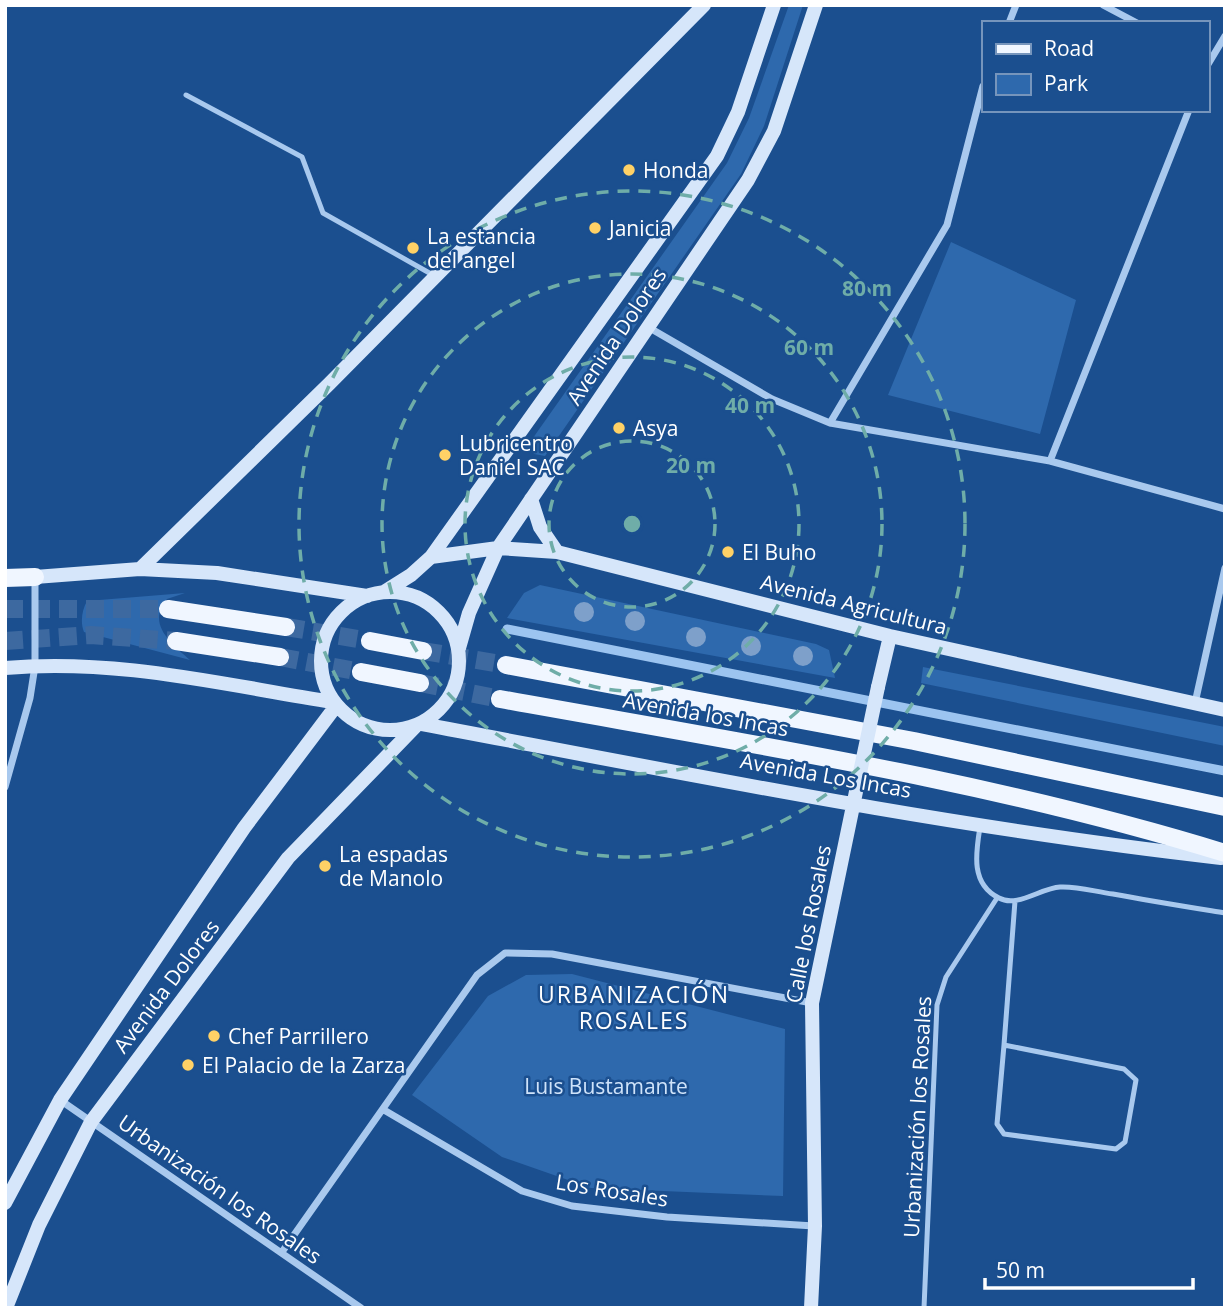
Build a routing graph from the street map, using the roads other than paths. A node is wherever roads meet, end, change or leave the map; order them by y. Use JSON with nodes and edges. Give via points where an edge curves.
{"nodes":[{"id":1,"x":704,"y":5,"type":"edge"},
{"id":2,"x":774,"y":5,"type":"edge"},
{"id":3,"x":816,"y":5,"type":"edge"},
{"id":4,"x":1103,"y":5,"type":"edge"},
{"id":5,"x":1132,"y":21,"type":"edge"},
{"id":6,"x":1225,"y":36,"type":"edge"},
{"id":7,"x":1209,"y":60,"type":"edge"},
{"id":8,"x":982,"y":90,"type":"edge"},
{"id":9,"x":186,"y":95,"type":"dead end"},
{"id":10,"x":1188,"y":112,"type":"edge"},
{"id":11,"x":436,"y":277,"type":"junction"},
{"id":12,"x":648,"y":327,"type":"junction"},
{"id":13,"x":830,"y":423,"type":"junction"},
{"id":14,"x":1050,"y":461,"type":"junction"},
{"id":15,"x":531,"y":499,"type":"junction"},
{"id":16,"x":1225,"y":509,"type":"edge"},
{"id":17,"x":498,"y":548,"type":"junction"},
{"id":18,"x":557,"y":552,"type":"junction"},
{"id":19,"x":432,"y":557,"type":"junction"},
{"id":20,"x":1225,"y":568,"type":"edge"},
{"id":21,"x":140,"y":569,"type":"junction"},
{"id":22,"x":35,"y":577,"type":"junction"},
{"id":23,"x":5,"y":578,"type":"edge"},
{"id":24,"x":384,"y":593,"type":"junction"},
{"id":25,"x":367,"y":596,"type":"junction"},
{"id":26,"x":167,"y":609,"type":"tunnel mouth"},
{"id":27,"x":286,"y":627,"type":"tunnel mouth"},
{"id":28,"x":890,"y":636,"type":"junction"},
{"id":29,"x":176,"y":641,"type":"tunnel mouth"},
{"id":30,"x":370,"y":641,"type":"tunnel mouth"},
{"id":31,"x":459,"y":648,"type":"junction"},
{"id":32,"x":424,"y":651,"type":"tunnel mouth"},
{"id":33,"x":280,"y":657,"type":"tunnel mouth"},
{"id":34,"x":506,"y":665,"type":"tunnel mouth"},
{"id":35,"x":35,"y":666,"type":"junction"},
{"id":36,"x":5,"y":668,"type":"edge"},
{"id":37,"x":361,"y":672,"type":"tunnel mouth"},
{"id":38,"x":420,"y":683,"type":"tunnel mouth"},
{"id":39,"x":500,"y":699,"type":"tunnel mouth"},
{"id":40,"x":1195,"y":703,"type":"junction"},
{"id":41,"x":335,"y":704,"type":"junction"},
{"id":42,"x":1225,"y":710,"type":"edge"},
{"id":43,"x":419,"y":725,"type":"junction"},
{"id":44,"x":903,"y":774,"type":"joint"},
{"id":45,"x":5,"y":787,"type":"edge"},
{"id":46,"x":853,"y":804,"type":"junction"},
{"id":47,"x":1225,"y":807,"type":"edge"},
{"id":48,"x":981,"y":825,"type":"junction"},
{"id":49,"x":1225,"y":853,"type":"edge"},
{"id":50,"x":1225,"y":858,"type":"edge"},
{"id":51,"x":996,"y":898,"type":"junction"},
{"id":52,"x":1016,"y":901,"type":"junction"},
{"id":53,"x":1225,"y":913,"type":"edge"},
{"id":54,"x":812,"y":1003,"type":"junction"},
{"id":55,"x":1004,"y":1045,"type":"junction"},
{"id":56,"x":60,"y":1100,"type":"junction"},
{"id":57,"x":384,"y":1110,"type":"junction"},
{"id":58,"x":92,"y":1122,"type":"junction"},
{"id":59,"x":5,"y":1203,"type":"edge"},
{"id":60,"x":815,"y":1226,"type":"junction"},
{"id":61,"x":282,"y":1252,"type":"junction"},
{"id":62,"x":6,"y":1308,"type":"edge"},
{"id":63,"x":361,"y":1308,"type":"edge"},
{"id":64,"x":811,"y":1308,"type":"edge"},
{"id":65,"x":924,"y":1308,"type":"edge"}],
"edges":[{"from":1,"to":11,"type":"main road"},
{"from":2,"to":19,"type":"main road","name":"Avenida Dolores","via":[[738,112],[717,156]]},
{"from":3,"to":12,"type":"main road","name":"Avenida Dolores","via":[[774,131],[761,156]]},
{"from":4,"to":5,"type":"street"},
{"from":6,"to":7,"type":"street"},
{"from":8,"to":13,"type":"street","via":[[947,225]]},
{"from":9,"to":11,"type":"lane","via":[[302,158],[323,212]]},
{"from":10,"to":14,"type":"street"},
{"from":11,"to":21,"type":"main road"},
{"from":12,"to":13,"type":"street","via":[[772,399]]},
{"from":12,"to":15,"type":"main road","name":"Avenida Dolores"},
{"from":13,"to":14,"type":"street"},
{"from":14,"to":16,"type":"street"},
{"from":15,"to":17,"type":"main road","name":"Avenida Dolores"},
{"from":15,"to":18,"type":"main road","via":[[540,527]]},
{"from":17,"to":18,"type":"main road","name":"Avenida Agricultura"},
{"from":17,"to":19,"type":"main road","name":"Avenida Agricultura"},
{"from":17,"to":31,"type":"main road","name":"Avenida Dolores"},
{"from":18,"to":28,"type":"main road","name":"Avenida Agricultura"},
{"from":19,"to":24,"type":"main road","name":"Avenida Dolores"},
{"from":20,"to":40,"type":"street"},
{"from":21,"to":22,"type":"main road"},
{"from":21,"to":25,"type":"main road","via":[[216,573]]},
{"from":22,"to":23,"type":"main road"},
{"from":22,"to":35,"type":"street"},
{"from":24,"to":25,"type":"main road"},
{"from":24,"to":31,"type":"main road","via":[[404,592],[439,612]]},
{"from":25,"to":41,"type":"main road","via":[[345,609],[328,629],[321,653],[323,679]]},
{"from":26,"to":27,"type":"main road"},
{"from":28,"to":40,"type":"main road","name":"Avenida Agricultura"},
{"from":28,"to":46,"type":"main road","name":"Calle los Rosales","bridge":true},
{"from":29,"to":33,"type":"main road"},
{"from":30,"to":32,"type":"main road"},
{"from":31,"to":43,"type":"main road","via":[[460,671],[453,692],[440,711]]},
{"from":34,"to":47,"type":"main road","name":"Avenida Los Incas","via":[[865,732]]},
{"from":35,"to":36,"type":"main road"},
{"from":35,"to":41,"type":"main road","via":[[75,664],[176,674]]},
{"from":35,"to":45,"type":"street"},
{"from":37,"to":38,"type":"main road"},
{"from":39,"to":44,"type":"main road","name":"Avenida los Incas"},
{"from":40,"to":42,"type":"main road","name":"Avenida Agricultura"},
{"from":41,"to":43,"type":"main road","via":[[353,720],[373,728]]},
{"from":41,"to":56,"type":"main road","name":"Avenida Dolores","via":[[244,828]]},
{"from":43,"to":46,"type":"main road","name":"Avenida Los Incas"},
{"from":43,"to":58,"type":"main road","name":"Avenida Dolores","via":[[288,858]]},
{"from":44,"to":49,"type":"main road","name":"Avenida Los Incas","via":[[1121,821]]},
{"from":46,"to":48,"type":"main road","name":"Avenida Los Incas"},
{"from":46,"to":54,"type":"main road","name":"Calle los Rosales"},
{"from":48,"to":50,"type":"main road","name":"Avenida Los Incas"},
{"from":48,"to":51,"type":"lane","via":[[977,873]]},
{"from":51,"to":52,"type":"lane"},
{"from":51,"to":65,"type":"lane","name":"Urbanización los Rosales","via":[[946,977],[937,1005]]},
{"from":52,"to":53,"type":"lane","via":[[1044,889],[1070,887]]},
{"from":52,"to":55,"type":"lane"},
{"from":54,"to":57,"type":"street","via":[[552,954],[505,953],[477,975]]},
{"from":54,"to":60,"type":"main road","name":"Calle los Rosales"},
{"from":55,"to":55,"type":"lane","via":[[997,1124],[1004,1134],[1116,1149],[1125,1142],[1136,1080],[1124,1069]]},
{"from":56,"to":58,"type":"street","name":"Urbanización los Rosales"},
{"from":56,"to":59,"type":"main road","name":"Avenida Dolores"},
{"from":57,"to":60,"type":"street","name":"Los Rosales","via":[[523,1191],[572,1206]]},
{"from":57,"to":61,"type":"street"},
{"from":58,"to":61,"type":"street","name":"Urbanización los Rosales"},
{"from":58,"to":62,"type":"main road","name":"Avenida Dolores","via":[[38,1225]]},
{"from":60,"to":64,"type":"main road","name":"Calle los Rosales"},
{"from":61,"to":63,"type":"street","name":"Urbanización los Rosales"}]}
